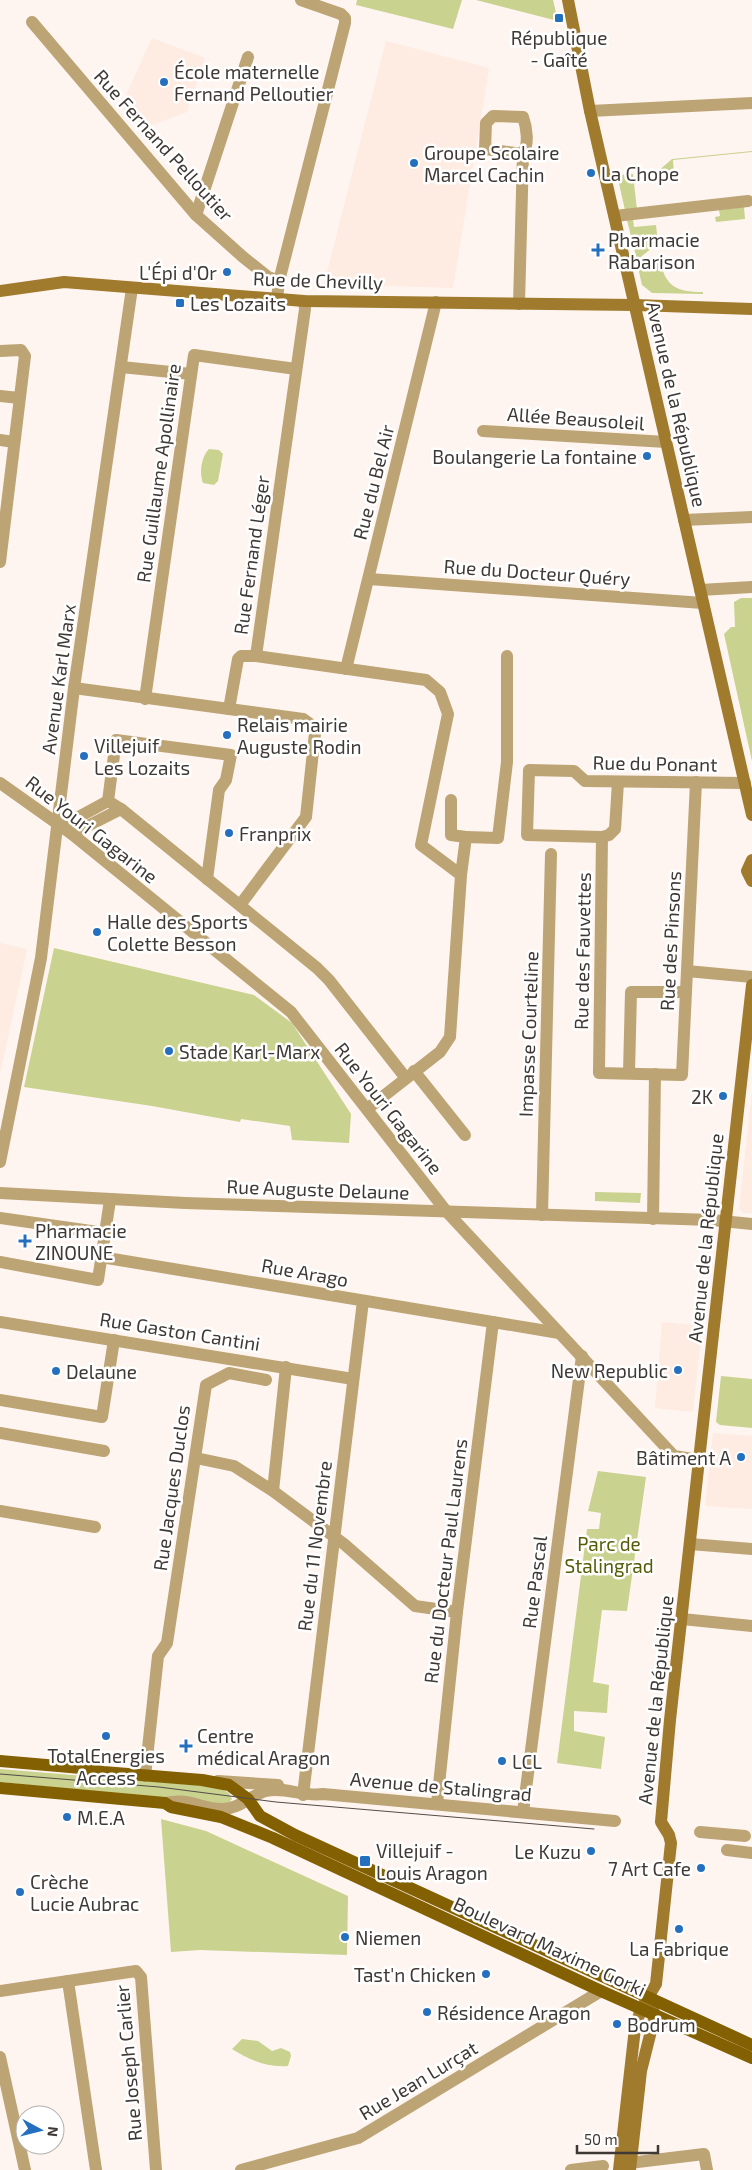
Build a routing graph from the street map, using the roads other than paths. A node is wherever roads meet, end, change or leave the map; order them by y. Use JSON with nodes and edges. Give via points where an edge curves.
{"nodes":[{"id":1,"x":301,"y":0,"type":"edge"},
{"id":2,"x":568,"y":0,"type":"edge"},
{"id":3,"x":32,"y":22,"type":"dead end"},
{"id":4,"x":248,"y":57,"type":"dead end"},
{"id":5,"x":752,"y":103,"type":"edge"},
{"id":6,"x":590,"y":111,"type":"junction"},
{"id":7,"x":523,"y":154,"type":"dead end"},
{"id":8,"x":748,"y":201,"type":"dead end"},
{"id":9,"x":196,"y":215,"type":"junction"},
{"id":10,"x":615,"y":216,"type":"junction"},
{"id":11,"x":279,"y":282,"type":"junction"},
{"id":12,"x":132,"y":288,"type":"junction"},
{"id":13,"x":0,"y":291,"type":"edge"},
{"id":14,"x":277,"y":299,"type":"junction"},
{"id":15,"x":304,"y":301,"type":"junction"},
{"id":16,"x":436,"y":302,"type":"junction"},
{"id":17,"x":519,"y":304,"type":"junction"},
{"id":18,"x":635,"y":305,"type":"junction"},
{"id":19,"x":752,"y":309,"type":"edge"},
{"id":20,"x":0,"y":351,"type":"edge"},
{"id":21,"x":121,"y":367,"type":"junction"},
{"id":22,"x":296,"y":369,"type":"junction"},
{"id":23,"x":191,"y":374,"type":"junction"},
{"id":24,"x":0,"y":396,"type":"edge"},
{"id":25,"x":19,"y":398,"type":"junction"},
{"id":26,"x":483,"y":431,"type":"dead end"},
{"id":27,"x":0,"y":440,"type":"edge"},
{"id":28,"x":14,"y":442,"type":"junction"},
{"id":29,"x":666,"y":442,"type":"junction"},
{"id":30,"x":752,"y":516,"type":"edge"},
{"id":31,"x":684,"y":520,"type":"junction"},
{"id":32,"x":0,"y":562,"type":"edge"},
{"id":33,"x":369,"y":579,"type":"junction"},
{"id":34,"x":752,"y":587,"type":"edge"},
{"id":35,"x":701,"y":596,"type":"junction"},
{"id":36,"x":256,"y":656,"type":"junction"},
{"id":37,"x":507,"y":656,"type":"dead end"},
{"id":38,"x":346,"y":669,"type":"junction"},
{"id":39,"x":74,"y":688,"type":"junction"},
{"id":40,"x":145,"y":699,"type":"junction"},
{"id":41,"x":229,"y":709,"type":"junction"},
{"id":42,"x":0,"y":782,"type":"edge"},
{"id":43,"x":618,"y":782,"type":"junction"},
{"id":44,"x":696,"y":782,"type":"junction"},
{"id":45,"x":744,"y":783,"type":"junction"},
{"id":46,"x":451,"y":800,"type":"dead end"},
{"id":47,"x":108,"y":801,"type":"junction"},
{"id":48,"x":121,"y":809,"type":"junction"},
{"id":49,"x":752,"y":815,"type":"edge"},
{"id":50,"x":58,"y":823,"type":"junction"},
{"id":51,"x":72,"y":834,"type":"junction"},
{"id":52,"x":466,"y":837,"type":"junction"},
{"id":53,"x":602,"y":837,"type":"junction"},
{"id":54,"x":551,"y":854,"type":"dead end"},
{"id":55,"x":752,"y":860,"type":"edge"},
{"id":56,"x":461,"y":875,"type":"junction"},
{"id":57,"x":208,"y":879,"type":"junction"},
{"id":58,"x":752,"y":881,"type":"edge"},
{"id":59,"x":240,"y":905,"type":"junction"},
{"id":60,"x":688,"y":971,"type":"junction"},
{"id":61,"x":752,"y":977,"type":"edge"},
{"id":62,"x":752,"y":985,"type":"edge"},
{"id":63,"x":686,"y":992,"type":"junction"},
{"id":64,"x":629,"y":1073,"type":"junction"},
{"id":65,"x":409,"y":1074,"type":"junction"},
{"id":66,"x":655,"y":1074,"type":"junction"},
{"id":67,"x":367,"y":1109,"type":"junction"},
{"id":68,"x":465,"y":1135,"type":"dead end"},
{"id":69,"x":0,"y":1162,"type":"edge"},
{"id":70,"x":0,"y":1193,"type":"edge"},
{"id":71,"x":110,"y":1200,"type":"junction"},
{"id":72,"x":446,"y":1211,"type":"junction"},
{"id":73,"x":542,"y":1215,"type":"junction"},
{"id":74,"x":0,"y":1218,"type":"edge"},
{"id":75,"x":654,"y":1218,"type":"junction"},
{"id":76,"x":726,"y":1222,"type":"junction"},
{"id":77,"x":752,"y":1224,"type":"edge"},
{"id":78,"x":105,"y":1233,"type":"junction"},
{"id":79,"x":101,"y":1257,"type":"junction"},
{"id":80,"x":0,"y":1262,"type":"edge"},
{"id":81,"x":363,"y":1301,"type":"junction"},
{"id":82,"x":0,"y":1322,"type":"edge"},
{"id":83,"x":493,"y":1322,"type":"junction"},
{"id":84,"x":559,"y":1333,"type":"junction"},
{"id":85,"x":114,"y":1340,"type":"junction"},
{"id":86,"x":582,"y":1356,"type":"junction"},
{"id":87,"x":286,"y":1367,"type":"junction"},
{"id":88,"x":353,"y":1379,"type":"junction"},
{"id":89,"x":266,"y":1380,"type":"dead end"},
{"id":90,"x":0,"y":1400,"type":"edge"},
{"id":91,"x":0,"y":1433,"type":"edge"},
{"id":92,"x":104,"y":1450,"type":"dead end"},
{"id":93,"x":196,"y":1458,"type":"junction"},
{"id":94,"x":699,"y":1460,"type":"junction"},
{"id":95,"x":273,"y":1491,"type":"junction"},
{"id":96,"x":0,"y":1512,"type":"edge"},
{"id":97,"x":95,"y":1527,"type":"dead end"},
{"id":98,"x":334,"y":1536,"type":"junction"},
{"id":99,"x":690,"y":1544,"type":"junction"},
{"id":100,"x":752,"y":1549,"type":"edge"},
{"id":101,"x":457,"y":1612,"type":"junction"},
{"id":102,"x":682,"y":1619,"type":"junction"},
{"id":103,"x":752,"y":1626,"type":"edge"},
{"id":104,"x":0,"y":1761,"type":"edge"},
{"id":105,"x":146,"y":1776,"type":"junction"},
{"id":106,"x":202,"y":1780,"type":"junction"},
{"id":107,"x":304,"y":1780,"type":"junction"},
{"id":108,"x":0,"y":1788,"type":"edge"},
{"id":109,"x":303,"y":1795,"type":"junction"},
{"id":110,"x":248,"y":1799,"type":"junction"},
{"id":111,"x":165,"y":1804,"type":"junction"},
{"id":112,"x":437,"y":1804,"type":"junction"},
{"id":113,"x":524,"y":1812,"type":"junction"},
{"id":114,"x":615,"y":1821,"type":"dead end"},
{"id":115,"x":700,"y":1832,"type":"dead end"},
{"id":116,"x":749,"y":1836,"type":"edge"},
{"id":117,"x":727,"y":1850,"type":"dead end"},
{"id":118,"x":748,"y":1852,"type":"edge"},
{"id":119,"x":68,"y":1981,"type":"junction"},
{"id":120,"x":0,"y":1991,"type":"edge"},
{"id":121,"x":601,"y":1991,"type":"junction"},
{"id":122,"x":648,"y":1997,"type":"junction"},
{"id":123,"x":641,"y":2009,"type":"junction"},
{"id":124,"x":655,"y":2015,"type":"junction"},
{"id":125,"x":752,"y":2045,"type":"edge"},
{"id":126,"x":0,"y":2057,"type":"edge"},
{"id":127,"x":752,"y":2058,"type":"edge"},
{"id":128,"x":603,"y":2166,"type":"dead end"},
{"id":129,"x":625,"y":2167,"type":"edge"},
{"id":130,"x":248,"y":2169,"type":"edge"},
{"id":131,"x":25,"y":2170,"type":"edge"},
{"id":132,"x":96,"y":2170,"type":"edge"},
{"id":133,"x":156,"y":2170,"type":"edge"},
{"id":134,"x":558,"y":2170,"type":"edge"},
{"id":135,"x":569,"y":2170,"type":"edge"},
{"id":136,"x":707,"y":2170,"type":"edge"}],
"edges":[{"from":1,"to":11,"type":"street","via":[[341,14],[346,21]]},
{"from":2,"to":6,"type":"main road","name":"Avenue de la République"},
{"from":3,"to":9,"type":"street","name":"Rue Fernand Pelloutier"},
{"from":4,"to":9,"type":"street"},
{"from":5,"to":6,"type":"street"},
{"from":6,"to":10,"type":"main road","name":"Avenue de la République"},
{"from":7,"to":17,"type":"street"},
{"from":8,"to":10,"type":"street"},
{"from":9,"to":11,"type":"street","name":"Rue Fernand Pelloutier","via":[[243,257]]},
{"from":10,"to":18,"type":"main road","name":"Avenue de la République"},
{"from":11,"to":14,"type":"street"},
{"from":12,"to":13,"type":"main road","name":"Rue de Chevilly","via":[[64,282]]},
{"from":12,"to":14,"type":"main road","name":"Rue de Chevilly"},
{"from":12,"to":21,"type":"street","name":"Avenue Karl Marx"},
{"from":14,"to":15,"type":"main road","name":"Rue de Chevilly"},
{"from":15,"to":16,"type":"main road","name":"Rue de Chevilly"},
{"from":15,"to":22,"type":"street","name":"Rue Fernand Léger"},
{"from":16,"to":17,"type":"main road","name":"Rue de Chevilly"},
{"from":16,"to":33,"type":"street","name":"Rue du Bel Air"},
{"from":17,"to":18,"type":"main road","name":"Rue de Chevilly"},
{"from":18,"to":19,"type":"main road","name":"Rue de Chevilly"},
{"from":18,"to":29,"type":"main road","name":"Avenue de la République"},
{"from":20,"to":25,"type":"street","via":[[18,349],[25,352]]},
{"from":21,"to":23,"type":"street"},
{"from":21,"to":39,"type":"street","name":"Avenue Karl Marx"},
{"from":22,"to":23,"type":"street","name":"Rue Guillaume Apollinaire","via":[[194,355]]},
{"from":22,"to":36,"type":"street","name":"Rue Fernand Léger"},
{"from":23,"to":40,"type":"street","name":"Rue Guillaume Apollinaire"},
{"from":24,"to":25,"type":"street"},
{"from":25,"to":28,"type":"street"},
{"from":26,"to":29,"type":"street","name":"Allée Beausoleil"},
{"from":27,"to":28,"type":"street"},
{"from":28,"to":32,"type":"street"},
{"from":29,"to":31,"type":"main road","name":"Avenue de la République"},
{"from":30,"to":31,"type":"street"},
{"from":31,"to":35,"type":"main road","name":"Avenue de la République"},
{"from":33,"to":35,"type":"street","name":"Rue du Docteur Quéry"},
{"from":33,"to":38,"type":"street","name":"Rue du Bel Air"},
{"from":34,"to":35,"type":"street","name":"Rue du Docteur Quéry"},
{"from":35,"to":45,"type":"main road","name":"Avenue de la République"},
{"from":36,"to":38,"type":"street","name":"Rue Fernand Léger"},
{"from":36,"to":41,"type":"street","via":[[241,656],[238,660]]},
{"from":37,"to":52,"type":"street","via":[[507,762],[498,838]]},
{"from":38,"to":56,"type":"street","name":"Rue Fernand Léger","via":[[426,680],[440,692],[448,714],[421,845]]},
{"from":39,"to":40,"type":"street"},
{"from":39,"to":50,"type":"street","name":"Avenue Karl Marx"},
{"from":40,"to":41,"type":"street"},
{"from":41,"to":59,"type":"street","via":[[303,719],[315,733],[306,817]]},
{"from":42,"to":50,"type":"street","name":"Rue Youri Gagarine"},
{"from":43,"to":44,"type":"street","name":"Rue du Ponant"},
{"from":43,"to":53,"type":"street","via":[[615,830]]},
{"from":43,"to":53,"type":"street","name":"Rue du Ponant","via":[[585,781],[574,771],[529,770],[527,835]]},
{"from":44,"to":45,"type":"street","name":"Rue du Ponant"},
{"from":44,"to":60,"type":"street","name":"Rue des Pinsons"},
{"from":45,"to":49,"type":"main road","name":"Avenue de la République"},
{"from":46,"to":52,"type":"street","via":[[451,835]]},
{"from":47,"to":48,"type":"street"},
{"from":47,"to":50,"type":"street","via":[[73,820]]},
{"from":47,"to":57,"type":"street","via":[[116,740],[231,755],[226,780],[219,790]]},
{"from":48,"to":51,"type":"street"},
{"from":48,"to":57,"type":"street"},
{"from":50,"to":51,"type":"street","name":"Rue Youri Gagarine"},
{"from":50,"to":69,"type":"street","name":"Avenue Karl Marx","via":[[41,958]]},
{"from":51,"to":67,"type":"street","name":"Rue Youri Gagarine","via":[[291,1012]]},
{"from":52,"to":56,"type":"street"},
{"from":53,"to":64,"type":"street","name":"Rue des Fauvettes","via":[[599,1073]]},
{"from":54,"to":73,"type":"street","name":"Impasse Courteline"},
{"from":55,"to":58,"type":"main road","via":[[747,871]]},
{"from":56,"to":65,"type":"street","via":[[450,1037],[440,1052]]},
{"from":57,"to":59,"type":"street"},
{"from":59,"to":65,"type":"street","via":[[329,980]]},
{"from":60,"to":61,"type":"street"},
{"from":60,"to":63,"type":"street","name":"Rue des Pinsons"},
{"from":62,"to":76,"type":"main road","name":"Avenue de la République"},
{"from":63,"to":64,"type":"street","via":[[632,992]]},
{"from":63,"to":66,"type":"street","name":"Rue des Pinsons","via":[[682,1075]]},
{"from":64,"to":66,"type":"street","name":"Rue des Fauvettes"},
{"from":65,"to":67,"type":"street"},
{"from":65,"to":68,"type":"street"},
{"from":66,"to":75,"type":"street"},
{"from":67,"to":72,"type":"street","name":"Rue Youri Gagarine"},
{"from":70,"to":71,"type":"street","name":"Rue Auguste Delaune"},
{"from":71,"to":72,"type":"street","name":"Rue Auguste Delaune"},
{"from":71,"to":78,"type":"street"},
{"from":72,"to":73,"type":"street","name":"Rue Auguste Delaune"},
{"from":72,"to":84,"type":"street","name":"Rue Youri Gagarine"},
{"from":73,"to":75,"type":"street","name":"Rue Auguste Delaune"},
{"from":74,"to":78,"type":"street"},
{"from":75,"to":76,"type":"street","name":"Rue Auguste Delaune"},
{"from":76,"to":77,"type":"street","name":"Rue Auguste Delaune"},
{"from":76,"to":94,"type":"main road","name":"Avenue de la République"},
{"from":78,"to":79,"type":"street"},
{"from":79,"to":80,"type":"street","via":[[98,1280]]},
{"from":79,"to":81,"type":"street","name":"Rue Arago"},
{"from":81,"to":83,"type":"street","name":"Rue Arago"},
{"from":81,"to":88,"type":"street","name":"Rue du 11 Novembre"},
{"from":82,"to":85,"type":"street","name":"Rue Gaston Cantini"},
{"from":83,"to":84,"type":"street","name":"Rue Arago"},
{"from":83,"to":101,"type":"street","name":"Rue du Docteur Paul Laurens"},
{"from":84,"to":86,"type":"street","name":"Rue Youri Gagarine"},
{"from":85,"to":87,"type":"street","name":"Rue Gaston Cantini"},
{"from":85,"to":90,"type":"street","via":[[102,1417]]},
{"from":86,"to":94,"type":"street","name":"Rue Youri Gagarine","via":[[674,1456]]},
{"from":86,"to":113,"type":"street","name":"Rue Pascal"},
{"from":87,"to":88,"type":"street","name":"Rue Gaston Cantini"},
{"from":87,"to":95,"type":"street"},
{"from":88,"to":98,"type":"street","name":"Rue du 11 Novembre"},
{"from":89,"to":93,"type":"street","name":"Rue Jacques Duclos","via":[[229,1373],[206,1385]]},
{"from":91,"to":92,"type":"street"},
{"from":93,"to":95,"type":"street","via":[[234,1466]]},
{"from":93,"to":105,"type":"street","name":"Rue Jacques Duclos","via":[[167,1643],[158,1656]]},
{"from":94,"to":99,"type":"main road","name":"Avenue de la République"},
{"from":95,"to":98,"type":"street"},
{"from":96,"to":97,"type":"street"},
{"from":98,"to":101,"type":"street","via":[[415,1606]]},
{"from":98,"to":107,"type":"street","name":"Rue du 11 Novembre"},
{"from":99,"to":100,"type":"street"},
{"from":99,"to":102,"type":"main road","name":"Avenue de la République"},
{"from":101,"to":112,"type":"street","name":"Rue du Docteur Paul Laurens"},
{"from":102,"to":103,"type":"street"},
{"from":102,"to":122,"type":"main road","name":"Avenue de la République","via":[[661,1822],[669,1835],[671,1847],[656,1984]]},
{"from":104,"to":105,"type":"main road"},
{"from":105,"to":106,"type":"main road"},
{"from":106,"to":107,"type":"street","via":[[290,1786]]},
{"from":106,"to":110,"type":"main road","name":"Boulevard Maxime Gorki","via":[[229,1786]]},
{"from":107,"to":109,"type":"street","name":"Rue du 11 Novembre"},
{"from":108,"to":111,"type":"main road","name":"Avenue de Stalingrad"},
{"from":109,"to":110,"type":"street","name":"Avenue de Stalingrad","via":[[266,1790]]},
{"from":109,"to":112,"type":"street","name":"Avenue de Stalingrad"},
{"from":110,"to":111,"type":"street","name":"Avenue de Stalingrad","via":[[222,1810],[177,1800]]},
{"from":110,"to":122,"type":"main road","name":"Boulevard Maxime Gorki","via":[[260,1816],[295,1835]]},
{"from":111,"to":121,"type":"main road","name":"Boulevard Maxime Gorki","via":[[221,1817],[273,1838]]},
{"from":112,"to":113,"type":"street","name":"Avenue de Stalingrad"},
{"from":113,"to":114,"type":"street","name":"Avenue de Stalingrad"},
{"from":115,"to":116,"type":"street"},
{"from":116,"to":118,"type":"street"},
{"from":117,"to":118,"type":"street"},
{"from":119,"to":120,"type":"street","name":"Rue Joseph Carlier"},
{"from":119,"to":132,"type":"street"},
{"from":119,"to":133,"type":"street","name":"Rue Joseph Carlier","via":[[136,1971],[142,1977]]},
{"from":121,"to":123,"type":"main road","name":"Boulevard Maxime Gorki"},
{"from":121,"to":130,"type":"street","name":"Rue Jean Lurçat","via":[[358,2138]]},
{"from":122,"to":123,"type":"main road"},
{"from":122,"to":124,"type":"main road"},
{"from":122,"to":125,"type":"main road","name":"Boulevard Maxime Gorki"},
{"from":123,"to":124,"type":"main road","name":"Boulevard Maxime Gorki"},
{"from":123,"to":129,"type":"main road","via":[[636,2028]]},
{"from":124,"to":127,"type":"main road","name":"Boulevard Maxime Gorki"},
{"from":124,"to":129,"type":"main road","via":[[641,2072]]},
{"from":126,"to":131,"type":"street"},
{"from":128,"to":135,"type":"street"},
{"from":129,"to":136,"type":"street","via":[[704,2154]]},
{"from":134,"to":135,"type":"street"}]}
